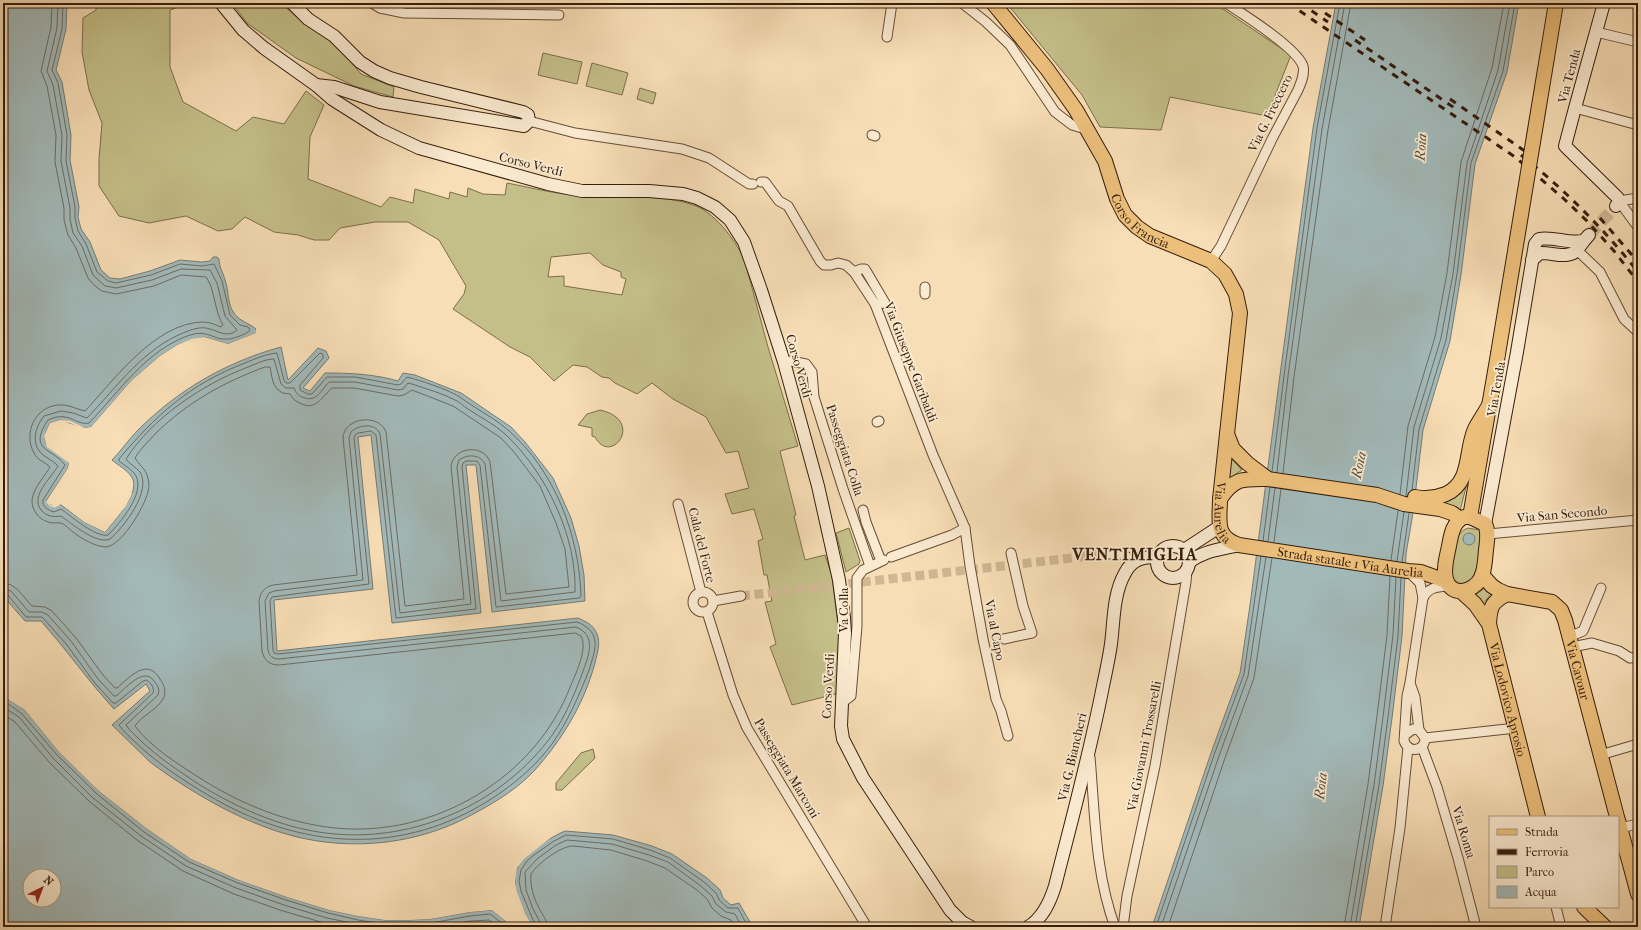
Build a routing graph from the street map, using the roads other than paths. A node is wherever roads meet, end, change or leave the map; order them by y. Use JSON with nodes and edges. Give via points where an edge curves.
{"nodes":[{"id":1,"x":221,"y":3,"type":"edge"},
{"id":2,"x":292,"y":3,"type":"edge"},
{"id":3,"x":372,"y":3,"type":"edge"},
{"id":4,"x":892,"y":3,"type":"edge"},
{"id":5,"x":962,"y":3,"type":"edge"},
{"id":6,"x":993,"y":3,"type":"edge"},
{"id":7,"x":1226,"y":3,"type":"edge"},
{"id":8,"x":1556,"y":3,"type":"edge"},
{"id":9,"x":1604,"y":3,"type":"edge"},
{"id":10,"x":559,"y":15,"type":"dead end"},
{"id":11,"x":1596,"y":32,"type":"junction"},
{"id":12,"x":887,"y":37,"type":"dead end"},
{"id":13,"x":1638,"y":42,"type":"edge"},
{"id":14,"x":316,"y":85,"type":"junction"},
{"id":15,"x":1574,"y":108,"type":"junction"},
{"id":16,"x":529,"y":121,"type":"junction"},
{"id":17,"x":1638,"y":125,"type":"edge"},
{"id":18,"x":1088,"y":130,"type":"junction"},
{"id":19,"x":1638,"y":198,"type":"edge"},
{"id":20,"x":1618,"y":203,"type":"junction"},
{"id":21,"x":1638,"y":227,"type":"edge"},
{"id":22,"x":1583,"y":242,"type":"joint"},
{"id":23,"x":1211,"y":261,"type":"junction"},
{"id":24,"x":1638,"y":332,"type":"edge"},
{"id":25,"x":784,"y":362,"type":"junction"},
{"id":26,"x":1489,"y":405,"type":"junction"},
{"id":27,"x":1227,"y":434,"type":"junction"},
{"id":28,"x":1268,"y":479,"type":"junction"},
{"id":29,"x":1377,"y":495,"type":"junction"},
{"id":30,"x":1220,"y":499,"type":"junction"},
{"id":31,"x":678,"y":504,"type":"dead end"},
{"id":32,"x":863,"y":510,"type":"dead end"},
{"id":33,"x":1461,"y":516,"type":"junction"},
{"id":34,"x":1638,"y":520,"type":"edge"},
{"id":35,"x":1219,"y":527,"type":"junction"},
{"id":36,"x":965,"y":528,"type":"junction"},
{"id":37,"x":1486,"y":529,"type":"junction"},
{"id":38,"x":1239,"y":545,"type":"junction"},
{"id":39,"x":1253,"y":548,"type":"joint"},
{"id":40,"x":1184,"y":550,"type":"junction"},
{"id":41,"x":1011,"y":553,"type":"dead end"},
{"id":42,"x":1107,"y":554,"type":"tunnel mouth"},
{"id":43,"x":1157,"y":557,"type":"junction"},
{"id":44,"x":885,"y":559,"type":"junction"},
{"id":45,"x":1135,"y":561,"type":"junction"},
{"id":46,"x":870,"y":566,"type":"junction"},
{"id":47,"x":1188,"y":566,"type":"junction"},
{"id":48,"x":1415,"y":574,"type":"junction"},
{"id":49,"x":1482,"y":575,"type":"junction"},
{"id":50,"x":1453,"y":586,"type":"junction"},
{"id":51,"x":1601,"y":588,"type":"dead end"},
{"id":52,"x":701,"y":592,"type":"junction"},
{"id":53,"x":1507,"y":594,"type":"junction"},
{"id":54,"x":741,"y":596,"type":"tunnel mouth"},
{"id":55,"x":1422,"y":598,"type":"junction"},
{"id":56,"x":713,"y":601,"type":"junction"},
{"id":57,"x":706,"y":612,"type":"junction"},
{"id":58,"x":1489,"y":624,"type":"junction"},
{"id":59,"x":1004,"y":639,"type":"dead end"},
{"id":60,"x":1571,"y":642,"type":"junction"},
{"id":61,"x":1638,"y":657,"type":"edge"},
{"id":62,"x":1410,"y":683,"type":"junction"},
{"id":63,"x":842,"y":702,"type":"junction"},
{"id":64,"x":1516,"y":728,"type":"junction"},
{"id":65,"x":1405,"y":735,"type":"junction"},
{"id":66,"x":1008,"y":736,"type":"dead end"},
{"id":67,"x":1422,"y":738,"type":"junction"},
{"id":68,"x":1638,"y":744,"type":"edge"},
{"id":69,"x":1408,"y":747,"type":"junction"},
{"id":70,"x":1090,"y":750,"type":"junction"},
{"id":71,"x":1600,"y":755,"type":"junction"},
{"id":72,"x":1538,"y":816,"type":"edge"},
{"id":73,"x":1616,"y":816,"type":"edge"},
{"id":74,"x":1619,"y":822,"type":"edge"},
{"id":75,"x":1638,"y":824,"type":"edge"},
{"id":76,"x":1619,"y":826,"type":"edge"},
{"id":77,"x":1638,"y":894,"type":"edge"},
{"id":78,"x":1556,"y":908,"type":"edge"},
{"id":79,"x":1585,"y":908,"type":"edge"},
{"id":80,"x":868,"y":927,"type":"edge"},
{"id":81,"x":971,"y":927,"type":"edge"},
{"id":82,"x":1028,"y":927,"type":"edge"},
{"id":83,"x":1114,"y":927,"type":"edge"},
{"id":84,"x":1123,"y":927,"type":"edge"},
{"id":85,"x":1385,"y":927,"type":"edge"},
{"id":86,"x":1476,"y":927,"type":"edge"},
{"id":87,"x":1561,"y":927,"type":"edge"},
{"id":88,"x":1605,"y":927,"type":"edge"}],
"edges":[{"from":1,"to":14,"type":"main road","name":"Corso Verdi","via":[[243,30]]},
{"from":2,"to":16,"type":"main road","via":[[308,19],[334,36],[360,62],[374,71],[421,87],[523,112],[528,115]]},
{"from":3,"to":10,"type":"street","via":[[380,8],[404,13]]},
{"from":4,"to":12,"type":"street"},
{"from":5,"to":18,"type":"street","via":[[1010,44],[1055,112],[1072,125]]},
{"from":6,"to":18,"type":"main road","name":"Corso Francia","via":[[1047,69]]},
{"from":7,"to":23,"type":"street","name":"Via G. Freccero","via":[[1297,56],[1303,66],[1303,79],[1221,246]]},
{"from":8,"to":26,"type":"main road","bridge":true},
{"from":9,"to":11,"type":"main road","name":"Via Tenda"},
{"from":11,"to":13,"type":"street"},
{"from":11,"to":15,"type":"main road","name":"Via Tenda"},
{"from":14,"to":16,"type":"main road","via":[[334,87],[380,102],[524,126]]},
{"from":14,"to":25,"type":"main road","name":"Corso Verdi","via":[[332,99],[381,130],[419,148],[582,191],[683,194],[715,206],[730,220],[744,242]]},
{"from":15,"to":17,"type":"street"},
{"from":15,"to":20,"type":"main road","name":"Via Tenda","via":[[1565,146],[1615,195]]},
{"from":16,"to":36,"type":"street","name":"Via Giuseppe Garibaldi","via":[[575,133],[682,148],[709,158],[754,183],[765,182],[779,201],[788,206],[820,261],[824,265],[846,265],[854,272],[875,304],[931,456]]},
{"from":18,"to":23,"type":"main road","name":"Corso Francia","via":[[1105,161],[1125,215],[1150,236]]},
{"from":19,"to":20,"type":"street"},
{"from":20,"to":21,"type":"street"},
{"from":22,"to":24,"type":"street","via":[[1624,319]]},
{"from":22,"to":37,"type":"main road","name":"Via Tenda","via":[[1544,238],[1538,239],[1534,244]]},
{"from":23,"to":27,"type":"main road","name":"Corso Francia","via":[[1225,274],[1236,294],[1240,313]]},
{"from":25,"to":46,"type":"street","name":"Passeggiata Colla","via":[[806,364],[812,372],[814,397]]},
{"from":25,"to":63,"type":"main road","name":"Corso Verdi","via":[[818,486],[839,580],[845,626]]},
{"from":26,"to":29,"type":"main road","via":[[1475,429],[1466,471],[1456,488],[1440,496],[1425,499],[1399,494]]},
{"from":26,"to":33,"type":"main road"},
{"from":27,"to":28,"type":"main road","via":[[1232,449]]},
{"from":27,"to":30,"type":"main road","name":"Via Aurelia"},
{"from":28,"to":29,"type":"main road"},
{"from":28,"to":30,"type":"main road","via":[[1242,480],[1228,487]]},
{"from":29,"to":33,"type":"main road","via":[[1404,504],[1436,508]]},
{"from":30,"to":35,"type":"main road","name":"Via Aurelia"},
{"from":31,"to":52,"type":"street","name":"Cala del Forte"},
{"from":32,"to":44,"type":"street","via":[[866,522]]},
{"from":33,"to":37,"type":"main road"},
{"from":33,"to":50,"type":"main road","via":[[1452,532],[1444,573]]},
{"from":34,"to":37,"type":"street","name":"Via San Secondo"},
{"from":35,"to":38,"type":"main road","name":"Via Aurelia","via":[[1224,536]]},
{"from":35,"to":40,"type":"main road"},
{"from":36,"to":44,"type":"street","name":"Va Colla"},
{"from":36,"to":66,"type":"street","name":"Via al Capo","via":[[983,639],[996,699]]},
{"from":37,"to":49,"type":"main road"},
{"from":38,"to":39,"type":"main road","name":"Via Aurelia"},
{"from":38,"to":47,"type":"main road","via":[[1199,555]]},
{"from":39,"to":48,"type":"main road","name":"Strada statale 1 Via Aurelia"},
{"from":40,"to":43,"type":"main road","via":[[1168,546]]},
{"from":40,"to":47,"type":"main road","via":[[1188,555]]},
{"from":41,"to":59,"type":"street","via":[[1032,633]]},
{"from":42,"to":45,"type":"street","via":[[1121,554]]},
{"from":43,"to":45,"type":"main road"},
{"from":43,"to":47,"type":"main road","via":[[1158,569],[1168,578],[1182,576]]},
{"from":44,"to":46,"type":"street","name":"Va Colla"},
{"from":45,"to":70,"type":"main road","name":"Via G. Biancheri","via":[[1119,584],[1111,645]]},
{"from":46,"to":63,"type":"street","name":"Va Colla","via":[[857,578],[854,674],[851,696]]},
{"from":47,"to":84,"type":"street","name":"Via Giovanni Trossarelli","via":[[1155,766],[1127,896]]},
{"from":48,"to":50,"type":"main road","name":"Strada statale 1 Via Aurelia"},
{"from":48,"to":55,"type":"street","via":[[1422,588]]},
{"from":49,"to":50,"type":"main road","via":[[1475,586],[1468,590]]},
{"from":49,"to":53,"type":"main road","name":"Via Cavour","via":[[1492,586]]},
{"from":50,"to":55,"type":"street","via":[[1435,587]]},
{"from":50,"to":58,"type":"main road","name":"Via Lodovico Aprosio","via":[[1476,604]]},
{"from":51,"to":60,"type":"street","via":[[1583,631]]},
{"from":52,"to":56,"type":"street","via":[[710,595]]},
{"from":52,"to":57,"type":"street","via":[[693,599],[693,605],[700,612]]},
{"from":53,"to":58,"type":"main road","via":[[1496,600],[1490,610]]},
{"from":53,"to":60,"type":"main road","name":"Via Cavour","via":[[1552,602],[1564,615]]},
{"from":54,"to":56,"type":"street"},
{"from":55,"to":62,"type":"street"},
{"from":56,"to":57,"type":"street","via":[[712,607]]},
{"from":57,"to":80,"type":"street","name":"Passeggiata Marconi","via":[[746,728]]},
{"from":58,"to":64,"type":"main road","name":"Via Lodovico Aprosio"},
{"from":60,"to":61,"type":"street","via":[[1592,643],[1619,651],[1630,658]]},
{"from":60,"to":71,"type":"main road","name":"Via Cavour"},
{"from":62,"to":65,"type":"street"},
{"from":62,"to":67,"type":"street","name":"Via Roma"},
{"from":63,"to":81,"type":"main road","name":"Corso Verdi","via":[[843,739],[863,778],[950,910]]},
{"from":64,"to":67,"type":"street"},
{"from":64,"to":72,"type":"main road","name":"Via Lodovico Aprosio"},
{"from":65,"to":67,"type":"street","via":[[1413,729]]},
{"from":65,"to":69,"type":"street","via":[[1404,742]]},
{"from":67,"to":69,"type":"street","via":[[1413,750]]},
{"from":67,"to":86,"type":"street","name":"Via Roma"},
{"from":68,"to":71,"type":"street"},
{"from":69,"to":85,"type":"street","via":[[1400,828]]},
{"from":70,"to":82,"type":"main road","name":"Via G. Biancheri","via":[[1050,901],[1044,912]]},
{"from":70,"to":83,"type":"street","via":[[1100,867]]},
{"from":71,"to":73,"type":"main road","name":"Via Cavour"},
{"from":74,"to":75,"type":"street"},
{"from":76,"to":77,"type":"main road","name":"Via Cavour"},
{"from":78,"to":87,"type":"street"},
{"from":79,"to":88,"type":"main road"}]}
